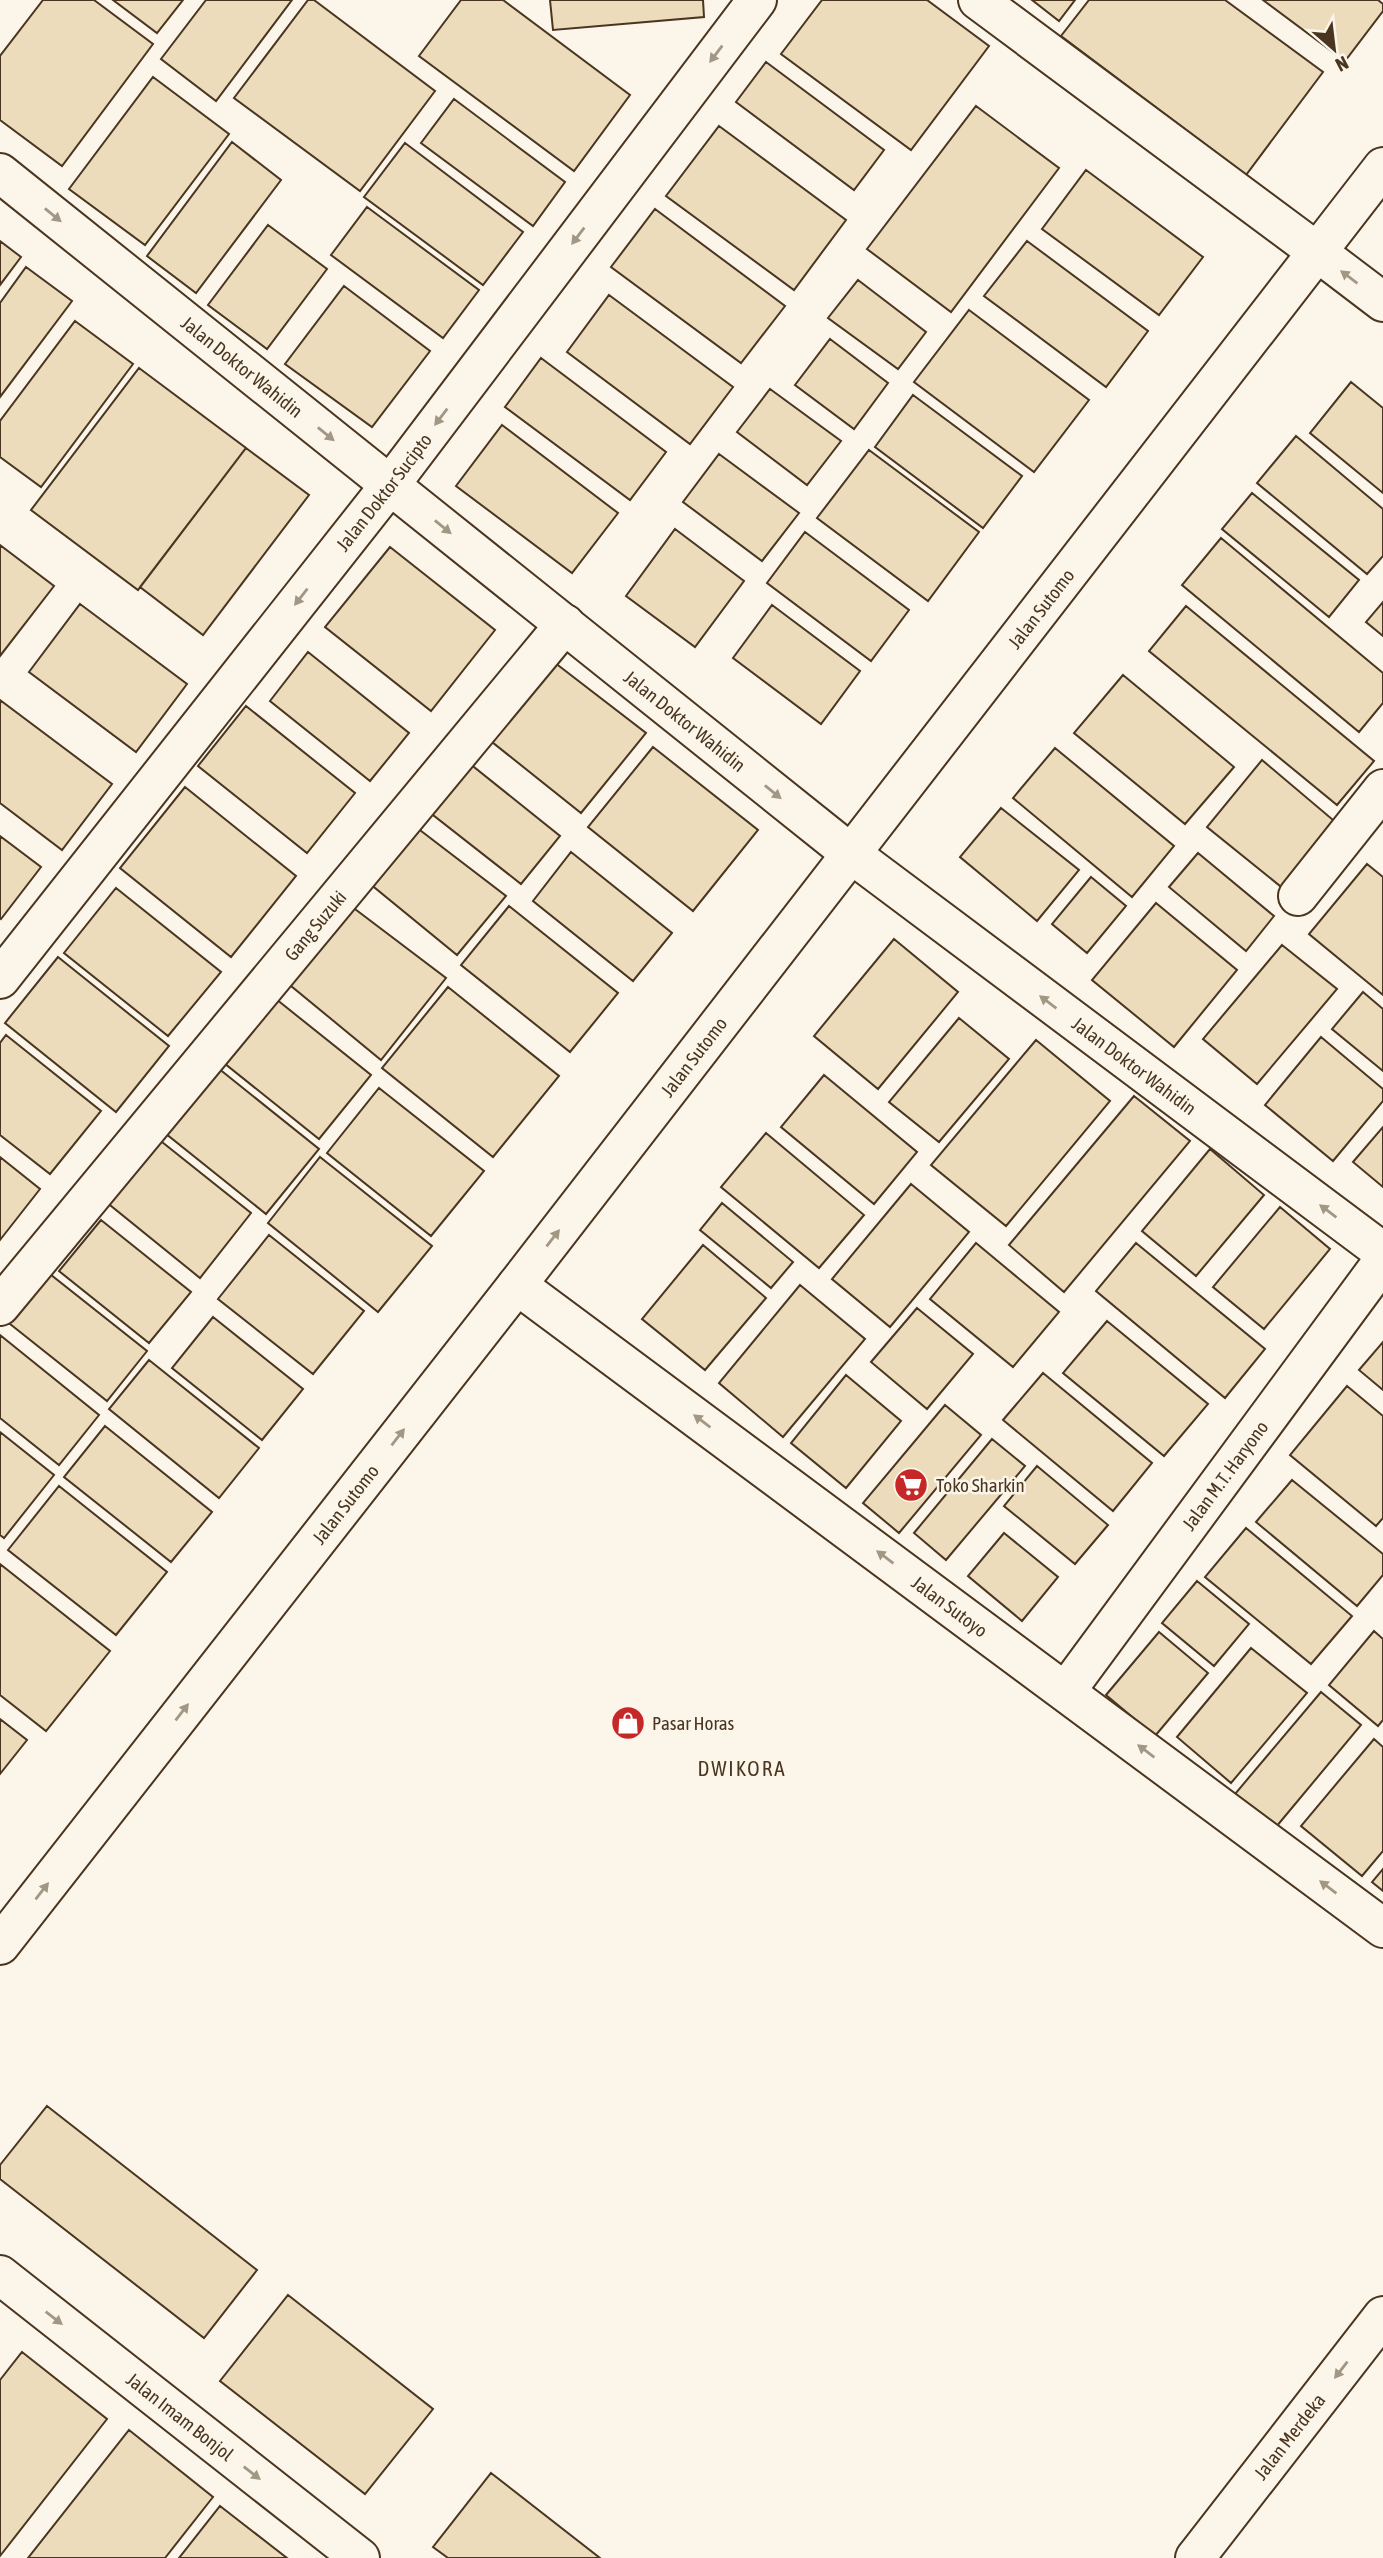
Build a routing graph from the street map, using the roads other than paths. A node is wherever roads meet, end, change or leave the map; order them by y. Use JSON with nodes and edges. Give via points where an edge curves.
{"nodes":[{"id":1,"x":757,"y":0,"type":"edge"},
{"id":2,"x":978,"y":0,"type":"edge"},
{"id":3,"x":1383,"y":167,"type":"edge"},
{"id":4,"x":0,"y":173,"type":"edge"},
{"id":5,"x":1316,"y":251,"type":"junction"},
{"id":6,"x":1383,"y":302,"type":"edge"},
{"id":7,"x":390,"y":485,"type":"junction"},
{"id":8,"x":565,"y":624,"type":"junction"},
{"id":9,"x":1383,"y":789,"type":"edge"},
{"id":10,"x":850,"y":853,"type":"junction"},
{"id":11,"x":1298,"y":896,"type":"dead end"},
{"id":12,"x":0,"y":979,"type":"edge"},
{"id":13,"x":1383,"y":1252,"type":"edge"},
{"id":14,"x":1383,"y":1261,"type":"edge"},
{"id":15,"x":517,"y":1285,"type":"junction"},
{"id":16,"x":0,"y":1306,"type":"edge"},
{"id":17,"x":1066,"y":1691,"type":"junction"},
{"id":18,"x":1383,"y":1928,"type":"edge"},
{"id":19,"x":0,"y":1945,"type":"edge"},
{"id":20,"x":0,"y":2276,"type":"edge"},
{"id":21,"x":1383,"y":2316,"type":"edge"},
{"id":22,"x":357,"y":2557,"type":"edge"},
{"id":23,"x":1195,"y":2558,"type":"edge"}],
"edges":[{"from":1,"to":7,"type":"street","name":"Jalan Doktor Sucipto","one_way":true},
{"from":2,"to":5,"type":"street"},
{"from":3,"to":5,"type":"street","name":"Jalan Sutomo"},
{"from":4,"to":7,"type":"street","name":"Jalan Doktor Wahidin","one_way":true},
{"from":6,"to":5,"type":"street","one_way":true},
{"from":5,"to":10,"type":"street","name":"Jalan Sutomo"},
{"from":7,"to":8,"type":"street","name":"Jalan Doktor Wahidin","one_way":true},
{"from":7,"to":12,"type":"street","name":"Jalan Doktor Sucipto","one_way":true},
{"from":8,"to":10,"type":"street","name":"Jalan Doktor Wahidin","one_way":true},
{"from":8,"to":16,"type":"street","name":"Gang Suzuki"},
{"from":9,"to":11,"type":"street"},
{"from":13,"to":10,"type":"street","name":"Jalan Doktor Wahidin","one_way":true},
{"from":15,"to":10,"type":"street","name":"Jalan Sutomo","one_way":true},
{"from":14,"to":17,"type":"street","name":"Jalan M.T. Haryono"},
{"from":17,"to":15,"type":"street","name":"Jalan Sutoyo","one_way":true},
{"from":19,"to":15,"type":"street","name":"Jalan Sutomo","one_way":true},
{"from":18,"to":17,"type":"street","name":"Jalan Sutoyo","one_way":true},
{"from":20,"to":22,"type":"street","name":"Jalan Imam Bonjol","one_way":true},
{"from":21,"to":23,"type":"street","name":"Jalan Merdeka","one_way":true}]}
